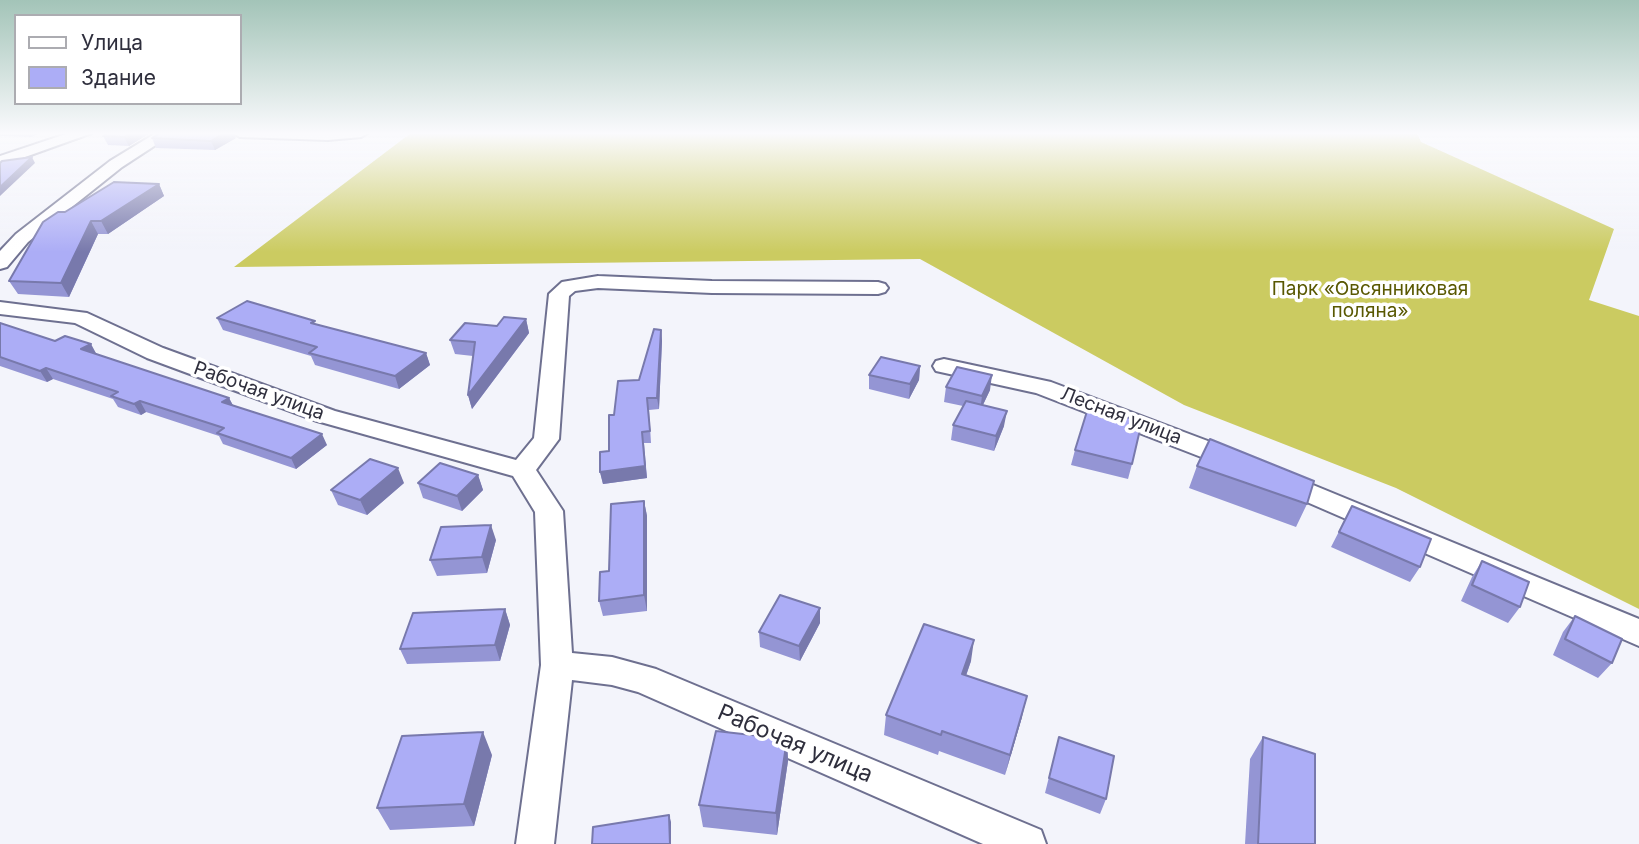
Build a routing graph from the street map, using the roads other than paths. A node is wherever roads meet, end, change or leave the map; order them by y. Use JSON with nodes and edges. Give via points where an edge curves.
{"nodes":[{"id":1,"x":105,"y":172,"type":"edge"},
{"id":2,"x":0,"y":263,"type":"edge"},
{"id":3,"x":878,"y":288,"type":"dead end"},
{"id":4,"x":0,"y":308,"type":"edge"},
{"id":5,"x":944,"y":366,"type":"dead end"},
{"id":6,"x":523,"y":470,"type":"junction"},
{"id":7,"x":1639,"y":633,"type":"edge"},
{"id":8,"x":557,"y":665,"type":"junction"},
{"id":9,"x":535,"y":844,"type":"edge"},
{"id":10,"x":1027,"y":844,"type":"edge"}],
"edges":[{"from":1,"to":2,"type":"street","via":[[22,238]]},
{"from":3,"to":6,"type":"street","via":[[598,282],[569,286],[559,294],[546,439]]},
{"from":4,"to":6,"type":"street","name":"Рабочая улица","via":[[80,317],[155,353],[326,416]]},
{"from":5,"to":7,"type":"street","name":"Лесная улица","via":[[1043,387],[1194,444]]},
{"from":6,"to":8,"type":"street","via":[[549,511]]},
{"from":8,"to":9,"type":"street"},
{"from":8,"to":10,"type":"street","name":"Рабочая улица","via":[[644,679]]}]}
